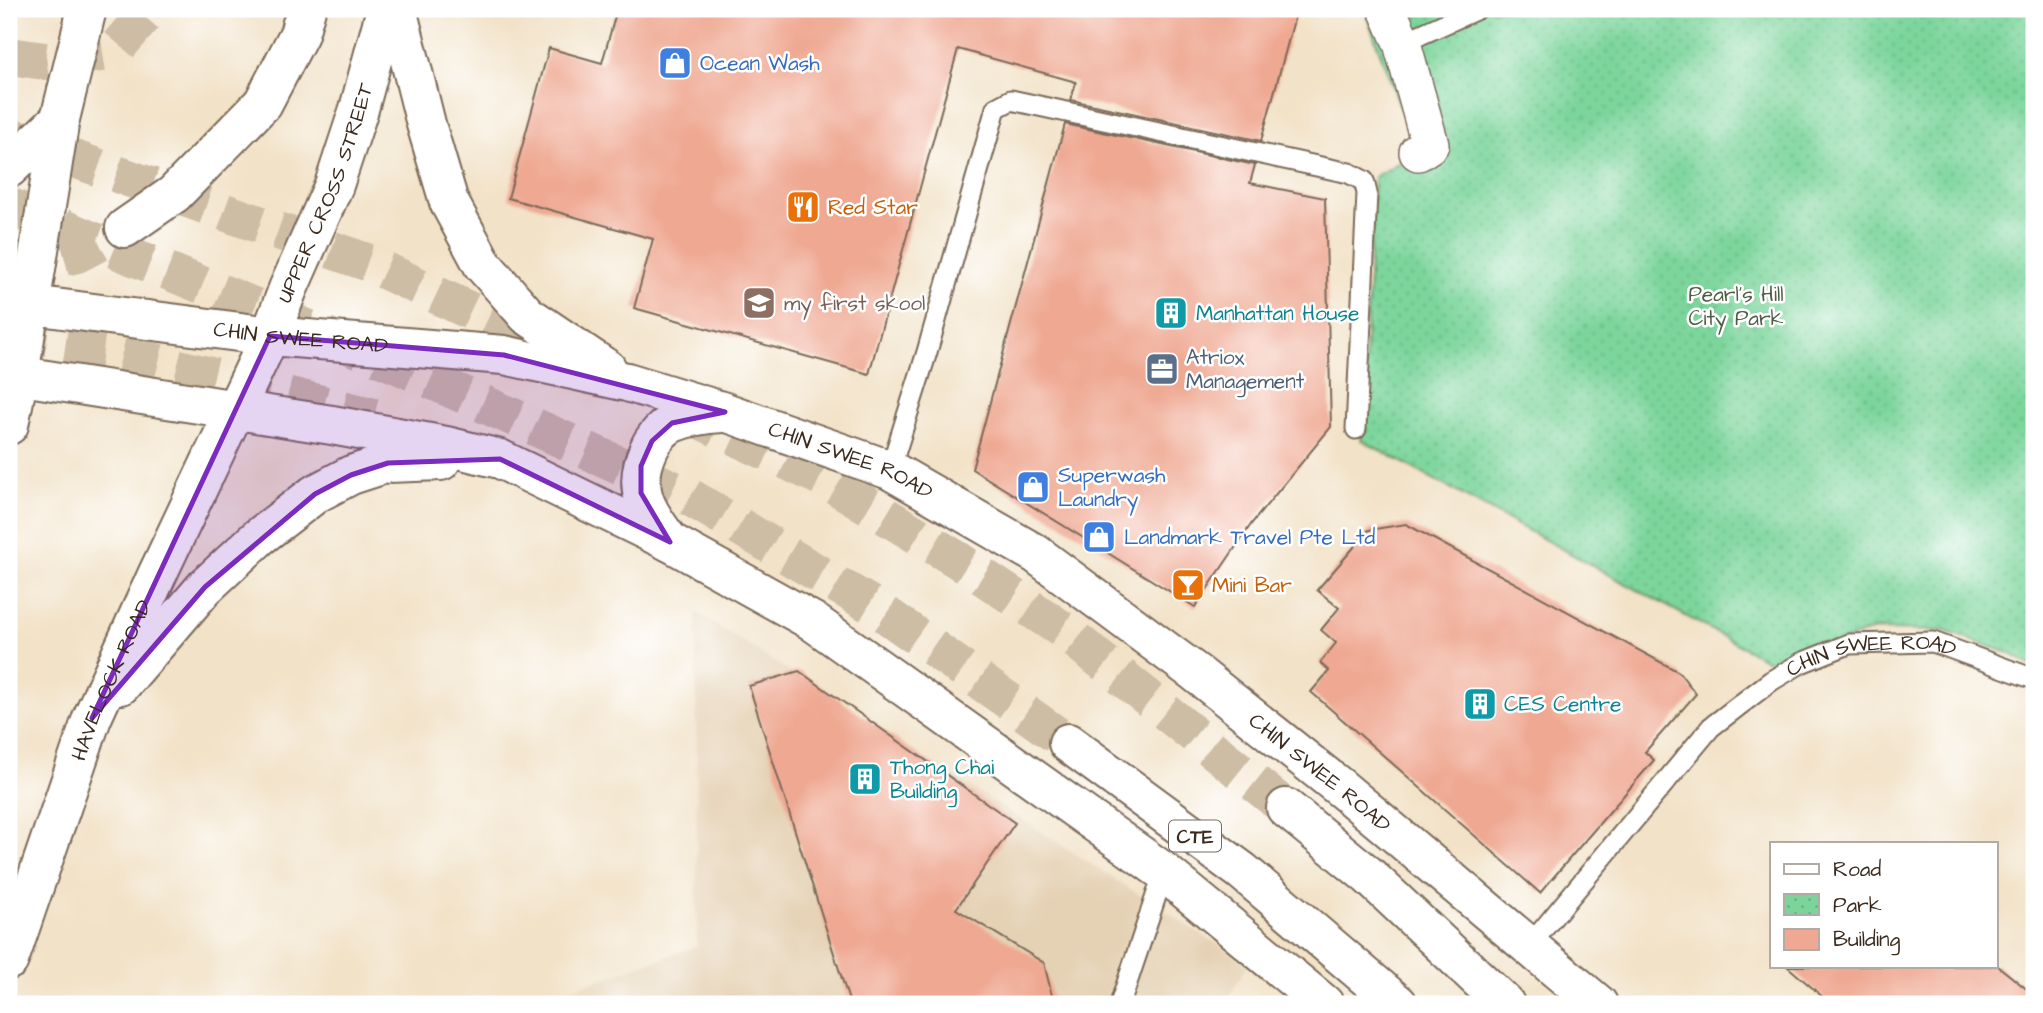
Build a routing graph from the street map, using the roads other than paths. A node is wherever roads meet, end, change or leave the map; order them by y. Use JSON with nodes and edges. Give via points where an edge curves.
{"nodes":[{"id":1,"x":87,"y":9,"type":"edge"},
{"id":2,"x":306,"y":9,"type":"edge"},
{"id":3,"x":386,"y":9,"type":"edge"},
{"id":4,"x":397,"y":9,"type":"edge"},
{"id":5,"x":1387,"y":9,"type":"edge"},
{"id":6,"x":1477,"y":9,"type":"edge"},
{"id":7,"x":1402,"y":43,"type":"junction"},
{"id":8,"x":60,"y":120,"type":"junction"},
{"id":9,"x":1418,"y":152,"type":"dead end"},
{"id":10,"x":9,"y":168,"type":"edge"},
{"id":11,"x":125,"y":228,"type":"tunnel mouth"},
{"id":12,"x":19,"y":303,"type":"edge"},
{"id":13,"x":270,"y":336,"type":"junction"},
{"id":14,"x":14,"y":374,"type":"edge"},
{"id":15,"x":627,"y":382,"type":"junction"},
{"id":16,"x":236,"y":410,"type":"junction"},
{"id":17,"x":725,"y":412,"type":"junction"},
{"id":18,"x":9,"y":425,"type":"edge"},
{"id":19,"x":1356,"y":429,"type":"dead end"},
{"id":20,"x":500,"y":459,"type":"junction"},
{"id":21,"x":890,"y":470,"type":"junction"},
{"id":22,"x":670,"y":542,"type":"junction"},
{"id":23,"x":2034,"y":679,"type":"edge"},
{"id":24,"x":92,"y":718,"type":"junction"},
{"id":25,"x":1068,"y":743,"type":"tunnel mouth"},
{"id":26,"x":1286,"y":808,"type":"tunnel mouth"},
{"id":27,"x":1164,"y":872,"type":"junction"},
{"id":28,"x":1530,"y":945,"type":"junction"},
{"id":29,"x":9,"y":960,"type":"edge"},
{"id":30,"x":1120,"y":1004,"type":"edge"},
{"id":31,"x":1324,"y":1004,"type":"edge"},
{"id":32,"x":1398,"y":1004,"type":"edge"},
{"id":33,"x":1505,"y":1004,"type":"edge"},
{"id":34,"x":1598,"y":1004,"type":"edge"}],
"edges":[{"from":1,"to":8,"type":"main road"},
{"from":2,"to":11,"type":"main road","via":[[299,34],[264,103],[174,194]]},
{"from":3,"to":13,"type":"main road","name":"UPPER CROSS STREET","via":[[334,185]]},
{"from":4,"to":15,"type":"main road","via":[[449,202],[483,265],[527,315]]},
{"from":5,"to":7,"type":"street"},
{"from":6,"to":7,"type":"lane"},
{"from":7,"to":9,"type":"street","via":[[1430,144]]},
{"from":8,"to":10,"type":"main road"},
{"from":8,"to":12,"type":"main road"},
{"from":12,"to":13,"type":"main road","name":"CHIN SWEE ROAD"},
{"from":12,"to":14,"type":"main road"},
{"from":13,"to":15,"type":"main road","name":"CHIN SWEE ROAD","via":[[504,355]]},
{"from":13,"to":16,"type":"main road","name":"UPPER CROSS STREET"},
{"from":14,"to":16,"type":"main road"},
{"from":14,"to":18,"type":"main road"},
{"from":15,"to":17,"type":"main road","name":"CHIN SWEE ROAD"},
{"from":16,"to":20,"type":"main road"},
{"from":16,"to":24,"type":"main road","name":"HAVELOCK ROAD"},
{"from":17,"to":21,"type":"main road","name":"CHIN SWEE ROAD"},
{"from":17,"to":22,"type":"main road","via":[[672,423],[652,441],[641,466],[641,494],[652,519]]},
{"from":19,"to":21,"type":"lane","via":[[1364,180],[1349,173],[1011,100],[996,108]]},
{"from":20,"to":22,"type":"main road"},
{"from":20,"to":24,"type":"main road","via":[[388,463],[315,494],[205,587]]},
{"from":21,"to":28,"type":"main road","name":"CHIN SWEE ROAD","via":[[1047,562],[1196,673]]},
{"from":22,"to":27,"type":"main road","via":[[812,621]]},
{"from":23,"to":28,"type":"lane","name":"CHIN SWEE ROAD","via":[[1933,642],[1849,644],[1801,663],[1711,727]]},
{"from":24,"to":29,"type":"main road","name":"HAVELOCK ROAD"},
{"from":25,"to":32,"type":"main road","number":"CTE","via":[[1242,871]]},
{"from":26,"to":33,"type":"main road","via":[[1369,876]]},
{"from":27,"to":30,"type":"lane"},
{"from":27,"to":31,"type":"main road"},
{"from":28,"to":34,"type":"main road","name":"CHIN SWEE ROAD"}]}
